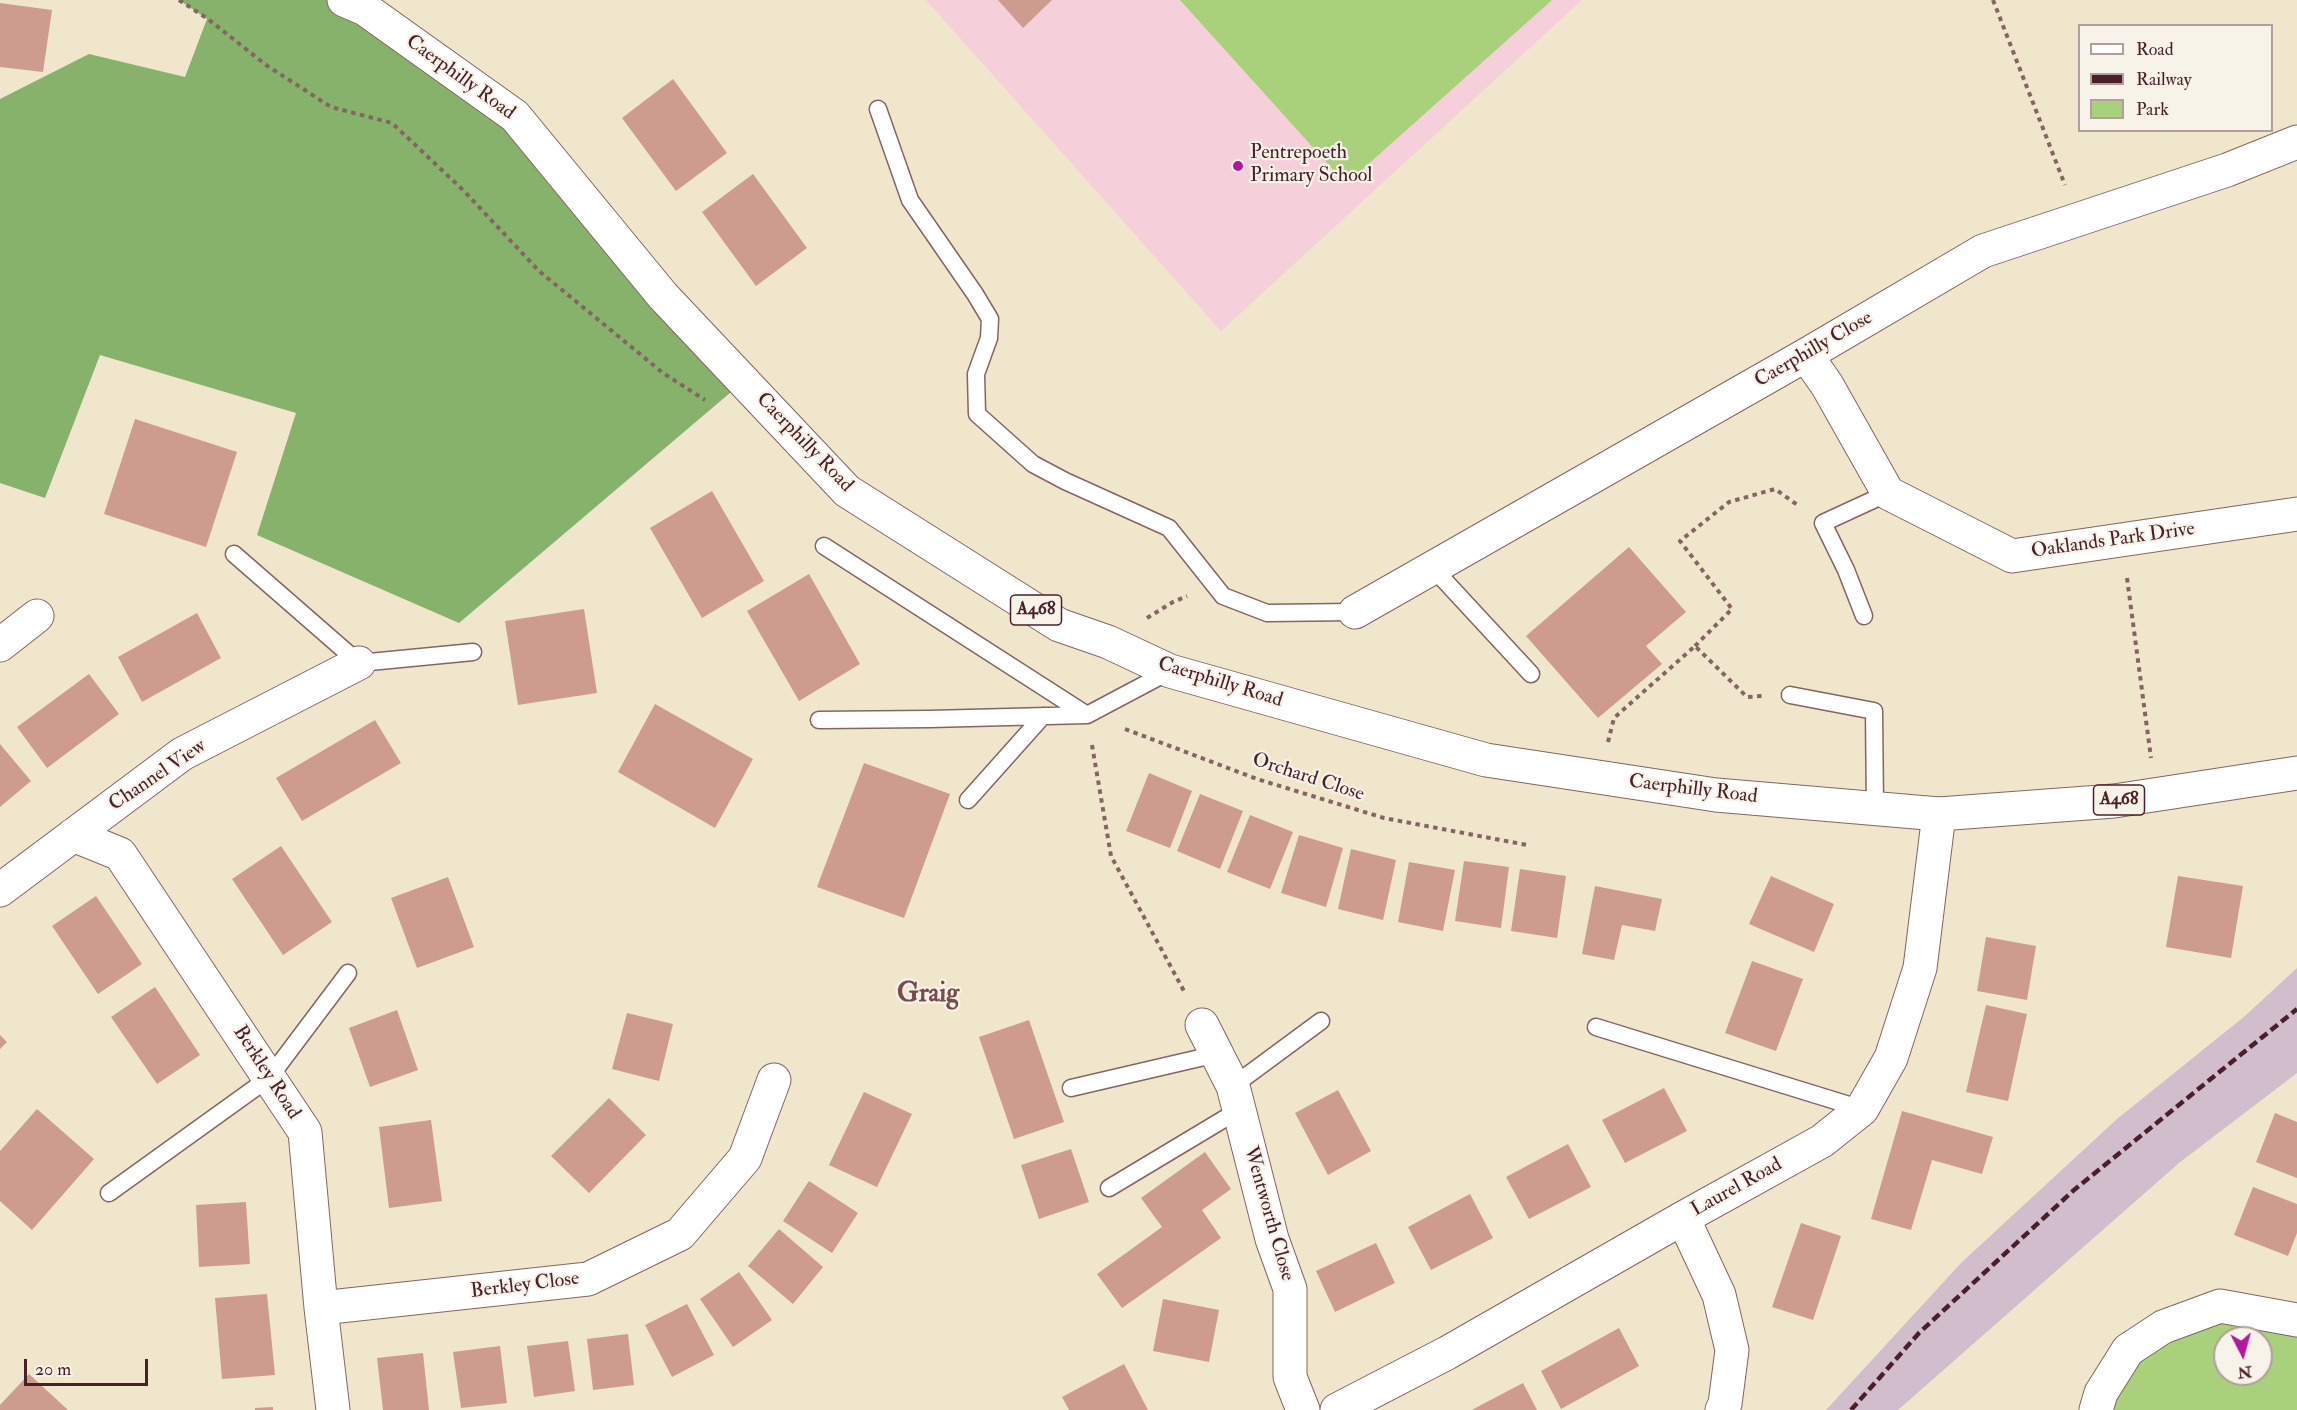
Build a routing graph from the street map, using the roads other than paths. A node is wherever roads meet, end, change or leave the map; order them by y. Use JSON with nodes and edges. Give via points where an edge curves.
{"nodes":[{"id":1,"x":344,"y":0,"type":"edge"},
{"id":2,"x":878,"y":109,"type":"dead end"},
{"id":3,"x":2297,"y":142,"type":"edge"},
{"id":4,"x":1806,"y":355,"type":"junction"},
{"id":5,"x":1888,"y":493,"type":"junction"},
{"id":6,"x":2297,"y":514,"type":"edge"},
{"id":7,"x":824,"y":546,"type":"dead end"},
{"id":8,"x":234,"y":554,"type":"dead end"},
{"id":9,"x":1432,"y":567,"type":"junction"},
{"id":10,"x":1355,"y":612,"type":"joint"},
{"id":11,"x":37,"y":616,"type":"dead end"},
{"id":12,"x":1864,"y":616,"type":"dead end"},
{"id":13,"x":0,"y":645,"type":"edge"},
{"id":14,"x":473,"y":652,"type":"dead end"},
{"id":15,"x":358,"y":663,"type":"junction"},
{"id":16,"x":1170,"y":671,"type":"junction"},
{"id":17,"x":1531,"y":674,"type":"dead end"},
{"id":18,"x":1790,"y":695,"type":"road end"},
{"id":19,"x":1087,"y":715,"type":"junction"},
{"id":20,"x":1043,"y":716,"type":"junction"},
{"id":21,"x":819,"y":720,"type":"dead end"},
{"id":22,"x":2297,"y":773,"type":"edge"},
{"id":23,"x":968,"y":800,"type":"dead end"},
{"id":24,"x":1875,"y":809,"type":"junction"},
{"id":25,"x":1939,"y":814,"type":"junction"},
{"id":26,"x":74,"y":835,"type":"junction"},
{"id":27,"x":0,"y":890,"type":"edge"},
{"id":28,"x":348,"y":973,"type":"dead end"},
{"id":29,"x":1321,"y":1021,"type":"dead end"},
{"id":30,"x":1202,"y":1025,"type":"road end"},
{"id":31,"x":1596,"y":1027,"type":"dead end"},
{"id":32,"x":1217,"y":1054,"type":"junction"},
{"id":33,"x":269,"y":1078,"type":"junction"},
{"id":34,"x":774,"y":1080,"type":"dead end"},
{"id":35,"x":1071,"y":1088,"type":"dead end"},
{"id":36,"x":1236,"y":1098,"type":"junction"},
{"id":37,"x":1862,"y":1109,"type":"junction"},
{"id":38,"x":1109,"y":1188,"type":"dead end"},
{"id":39,"x":109,"y":1193,"type":"dead end"},
{"id":40,"x":1683,"y":1218,"type":"junction"},
{"id":41,"x":321,"y":1308,"type":"junction"},
{"id":42,"x":2297,"y":1320,"type":"edge"},
{"id":43,"x":333,"y":1410,"type":"edge"},
{"id":44,"x":1304,"y":1410,"type":"edge"},
{"id":45,"x":1337,"y":1410,"type":"edge"},
{"id":46,"x":1722,"y":1410,"type":"edge"},
{"id":47,"x":2096,"y":1410,"type":"edge"}],
"edges":[{"from":1,"to":16,"type":"street","name":"Caerphilly Road","number":"A468","via":[[365,9],[515,116],[663,296],[847,491],[1059,625],[1108,642]]},
{"from":2,"to":10,"type":"lane","via":[[910,200],[990,319],[989,338],[976,374],[977,414],[1033,464],[1169,528],[1222,596],[1267,613]]},
{"from":3,"to":4,"type":"street","name":"Caerphilly Close","via":[[2227,170],[1983,251]]},
{"from":4,"to":5,"type":"street"},
{"from":4,"to":9,"type":"street","name":"Caerphilly Close"},
{"from":5,"to":6,"type":"street","name":"Oaklands Park Drive","via":[[2012,556]]},
{"from":5,"to":12,"type":"lane","via":[[1823,523]]},
{"from":7,"to":19,"type":"lane"},
{"from":8,"to":15,"type":"lane"},
{"from":9,"to":10,"type":"street","name":"Caerphilly Close"},
{"from":9,"to":17,"type":"lane"},
{"from":11,"to":13,"type":"street"},
{"from":14,"to":15,"type":"lane"},
{"from":15,"to":26,"type":"street","name":"Channel View","via":[[182,754]]},
{"from":16,"to":19,"type":"lane"},
{"from":16,"to":24,"type":"street","name":"Caerphilly Road","number":"A468","via":[[1486,760],[1716,795]]},
{"from":18,"to":24,"type":"lane","via":[[1874,711]]},
{"from":19,"to":20,"type":"lane"},
{"from":20,"to":21,"type":"lane"},
{"from":20,"to":23,"type":"lane"},
{"from":22,"to":25,"type":"street","name":"Caerphilly Road","number":"A468","via":[[2114,801]]},
{"from":24,"to":25,"type":"street","name":"Caerphilly Road","number":"A468"},
{"from":25,"to":37,"type":"street","name":"Laurel Road","via":[[1920,968],[1891,1058]]},
{"from":26,"to":27,"type":"street","name":"Channel View"},
{"from":26,"to":33,"type":"street","name":"Berkley Road","via":[[120,854]]},
{"from":28,"to":33,"type":"lane"},
{"from":29,"to":36,"type":"lane"},
{"from":30,"to":32,"type":"street","name":"Wentworth Close"},
{"from":31,"to":37,"type":"lane"},
{"from":32,"to":35,"type":"lane"},
{"from":32,"to":36,"type":"street","name":"Wentworth Close"},
{"from":33,"to":39,"type":"lane"},
{"from":33,"to":41,"type":"street","name":"Berkley Road","via":[[305,1132]]},
{"from":34,"to":41,"type":"street","name":"Berkley Close","via":[[745,1158],[680,1234],[588,1279]]},
{"from":36,"to":38,"type":"lane"},
{"from":36,"to":44,"type":"street","name":"Wentworth Close","via":[[1272,1239],[1290,1289],[1290,1377]]},
{"from":37,"to":40,"type":"street","name":"Laurel Road","via":[[1822,1141]]},
{"from":40,"to":45,"type":"street","name":"Laurel Road","via":[[1447,1353]]},
{"from":40,"to":46,"type":"street","via":[[1719,1295],[1732,1350]]},
{"from":41,"to":43,"type":"street","name":"Berkley Road"},
{"from":42,"to":47,"type":"street","via":[[2220,1306],[2163,1326],[2128,1350],[2101,1393]]}]}
